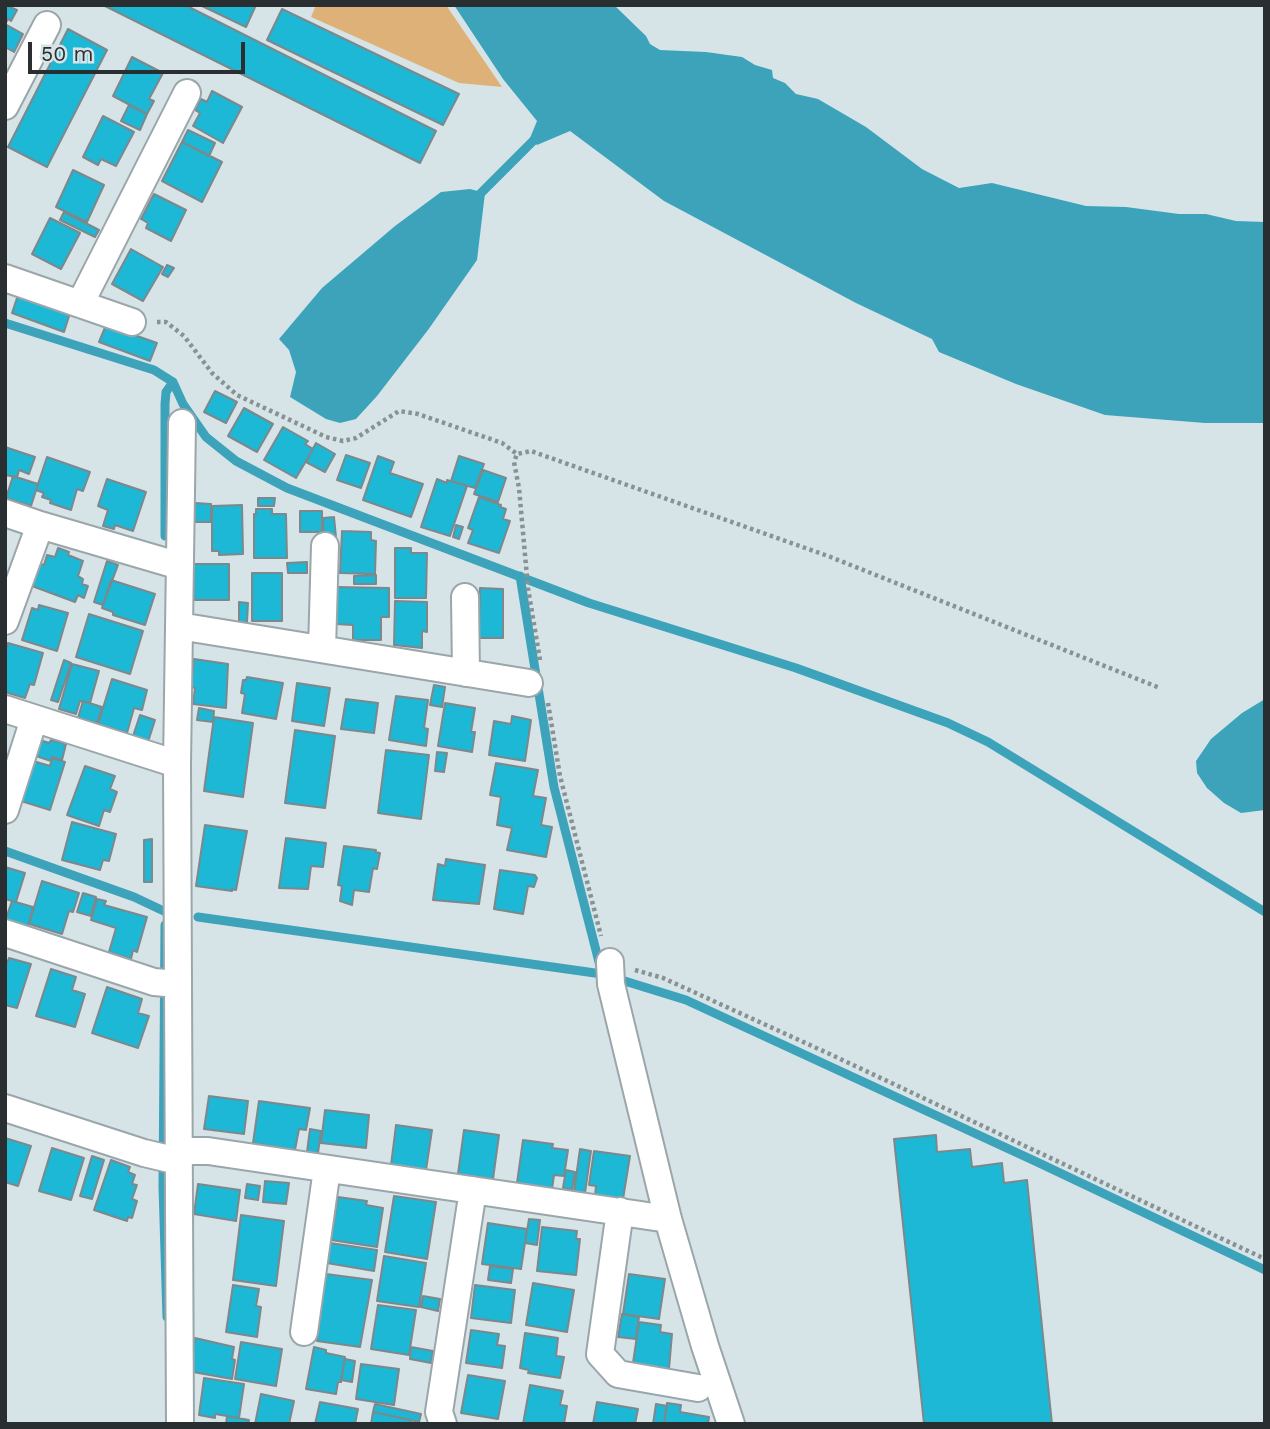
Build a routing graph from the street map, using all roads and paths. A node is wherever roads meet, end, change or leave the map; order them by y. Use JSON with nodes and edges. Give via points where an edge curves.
{"nodes":[{"id":1,"x":47,"y":25,"type":"dead end"},
{"id":2,"x":187,"y":93,"type":"dead end"},
{"id":3,"x":5,"y":106,"type":"edge"},
{"id":4,"x":5,"y":278,"type":"edge"},
{"id":5,"x":80,"y":304,"type":"junction"},
{"id":6,"x":132,"y":322,"type":"joint"},
{"id":7,"x":183,"y":423,"type":"dead end"},
{"id":8,"x":517,"y":454,"type":"junction"},
{"id":9,"x":5,"y":513,"type":"edge"},
{"id":10,"x":40,"y":525,"type":"junction"},
{"id":11,"x":325,"y":546,"type":"dead end"},
{"id":12,"x":180,"y":566,"type":"junction"},
{"id":13,"x":465,"y":597,"type":"dead end"},
{"id":14,"x":5,"y":621,"type":"edge"},
{"id":15,"x":179,"y":626,"type":"junction"},
{"id":16,"x":322,"y":649,"type":"junction"},
{"id":17,"x":466,"y":673,"type":"junction"},
{"id":18,"x":539,"y":682,"type":"junction"},
{"id":19,"x":1160,"y":688,"type":"dead end"},
{"id":20,"x":5,"y":709,"type":"edge"},
{"id":21,"x":34,"y":719,"type":"junction"},
{"id":22,"x":177,"y":764,"type":"junction"},
{"id":23,"x":5,"y":810,"type":"edge"},
{"id":24,"x":5,"y":933,"type":"edge"},
{"id":25,"x":610,"y":972,"type":"junction"},
{"id":26,"x":168,"y":983,"type":"junction"},
{"id":27,"x":5,"y":1108,"type":"edge"},
{"id":28,"x":170,"y":1157,"type":"junction"},
{"id":29,"x":327,"y":1169,"type":"junction"},
{"id":30,"x":472,"y":1190,"type":"junction"},
{"id":31,"x":620,"y":1211,"type":"junction"},
{"id":32,"x":663,"y":1218,"type":"junction"},
{"id":33,"x":1265,"y":1259,"type":"edge"},
{"id":34,"x":304,"y":1332,"type":"dead end"},
{"id":35,"x":698,"y":1388,"type":"dead end"},
{"id":36,"x":180,"y":1424,"type":"edge"},
{"id":37,"x":443,"y":1424,"type":"edge"},
{"id":38,"x":731,"y":1424,"type":"edge"}],
"edges":[{"from":1,"to":3,"type":"street"},
{"from":2,"to":5,"type":"street"},
{"from":4,"to":5,"type":"street"},
{"from":5,"to":6,"type":"street"},
{"from":6,"to":8,"type":"path","via":[[166,322],[237,395],[326,437],[356,438],[399,411],[502,443]]},
{"from":7,"to":12,"type":"street"},
{"from":8,"to":18,"type":"path","via":[[514,462]]},
{"from":8,"to":19,"type":"path","via":[[531,451],[828,556]]},
{"from":9,"to":10,"type":"street"},
{"from":10,"to":12,"type":"street"},
{"from":10,"to":14,"type":"street"},
{"from":11,"to":16,"type":"street"},
{"from":12,"to":15,"type":"street"},
{"from":13,"to":17,"type":"street"},
{"from":15,"to":16,"type":"street"},
{"from":15,"to":22,"type":"street"},
{"from":16,"to":17,"type":"street"},
{"from":17,"to":18,"type":"street"},
{"from":18,"to":25,"type":"path"},
{"from":20,"to":21,"type":"street"},
{"from":21,"to":22,"type":"street"},
{"from":21,"to":23,"type":"street"},
{"from":22,"to":26,"type":"street"},
{"from":24,"to":26,"type":"street"},
{"from":25,"to":32,"type":"street"},
{"from":25,"to":33,"type":"path","via":[[663,978]]},
{"from":26,"to":28,"type":"street"},
{"from":27,"to":28,"type":"street"},
{"from":28,"to":29,"type":"street","via":[[208,1151]]},
{"from":28,"to":36,"type":"street"},
{"from":29,"to":30,"type":"street"},
{"from":29,"to":34,"type":"street"},
{"from":30,"to":31,"type":"street"},
{"from":30,"to":37,"type":"street","via":[[439,1412]]},
{"from":31,"to":32,"type":"street"},
{"from":31,"to":35,"type":"street","via":[[600,1354],[618,1374]]},
{"from":32,"to":38,"type":"street"}]}
